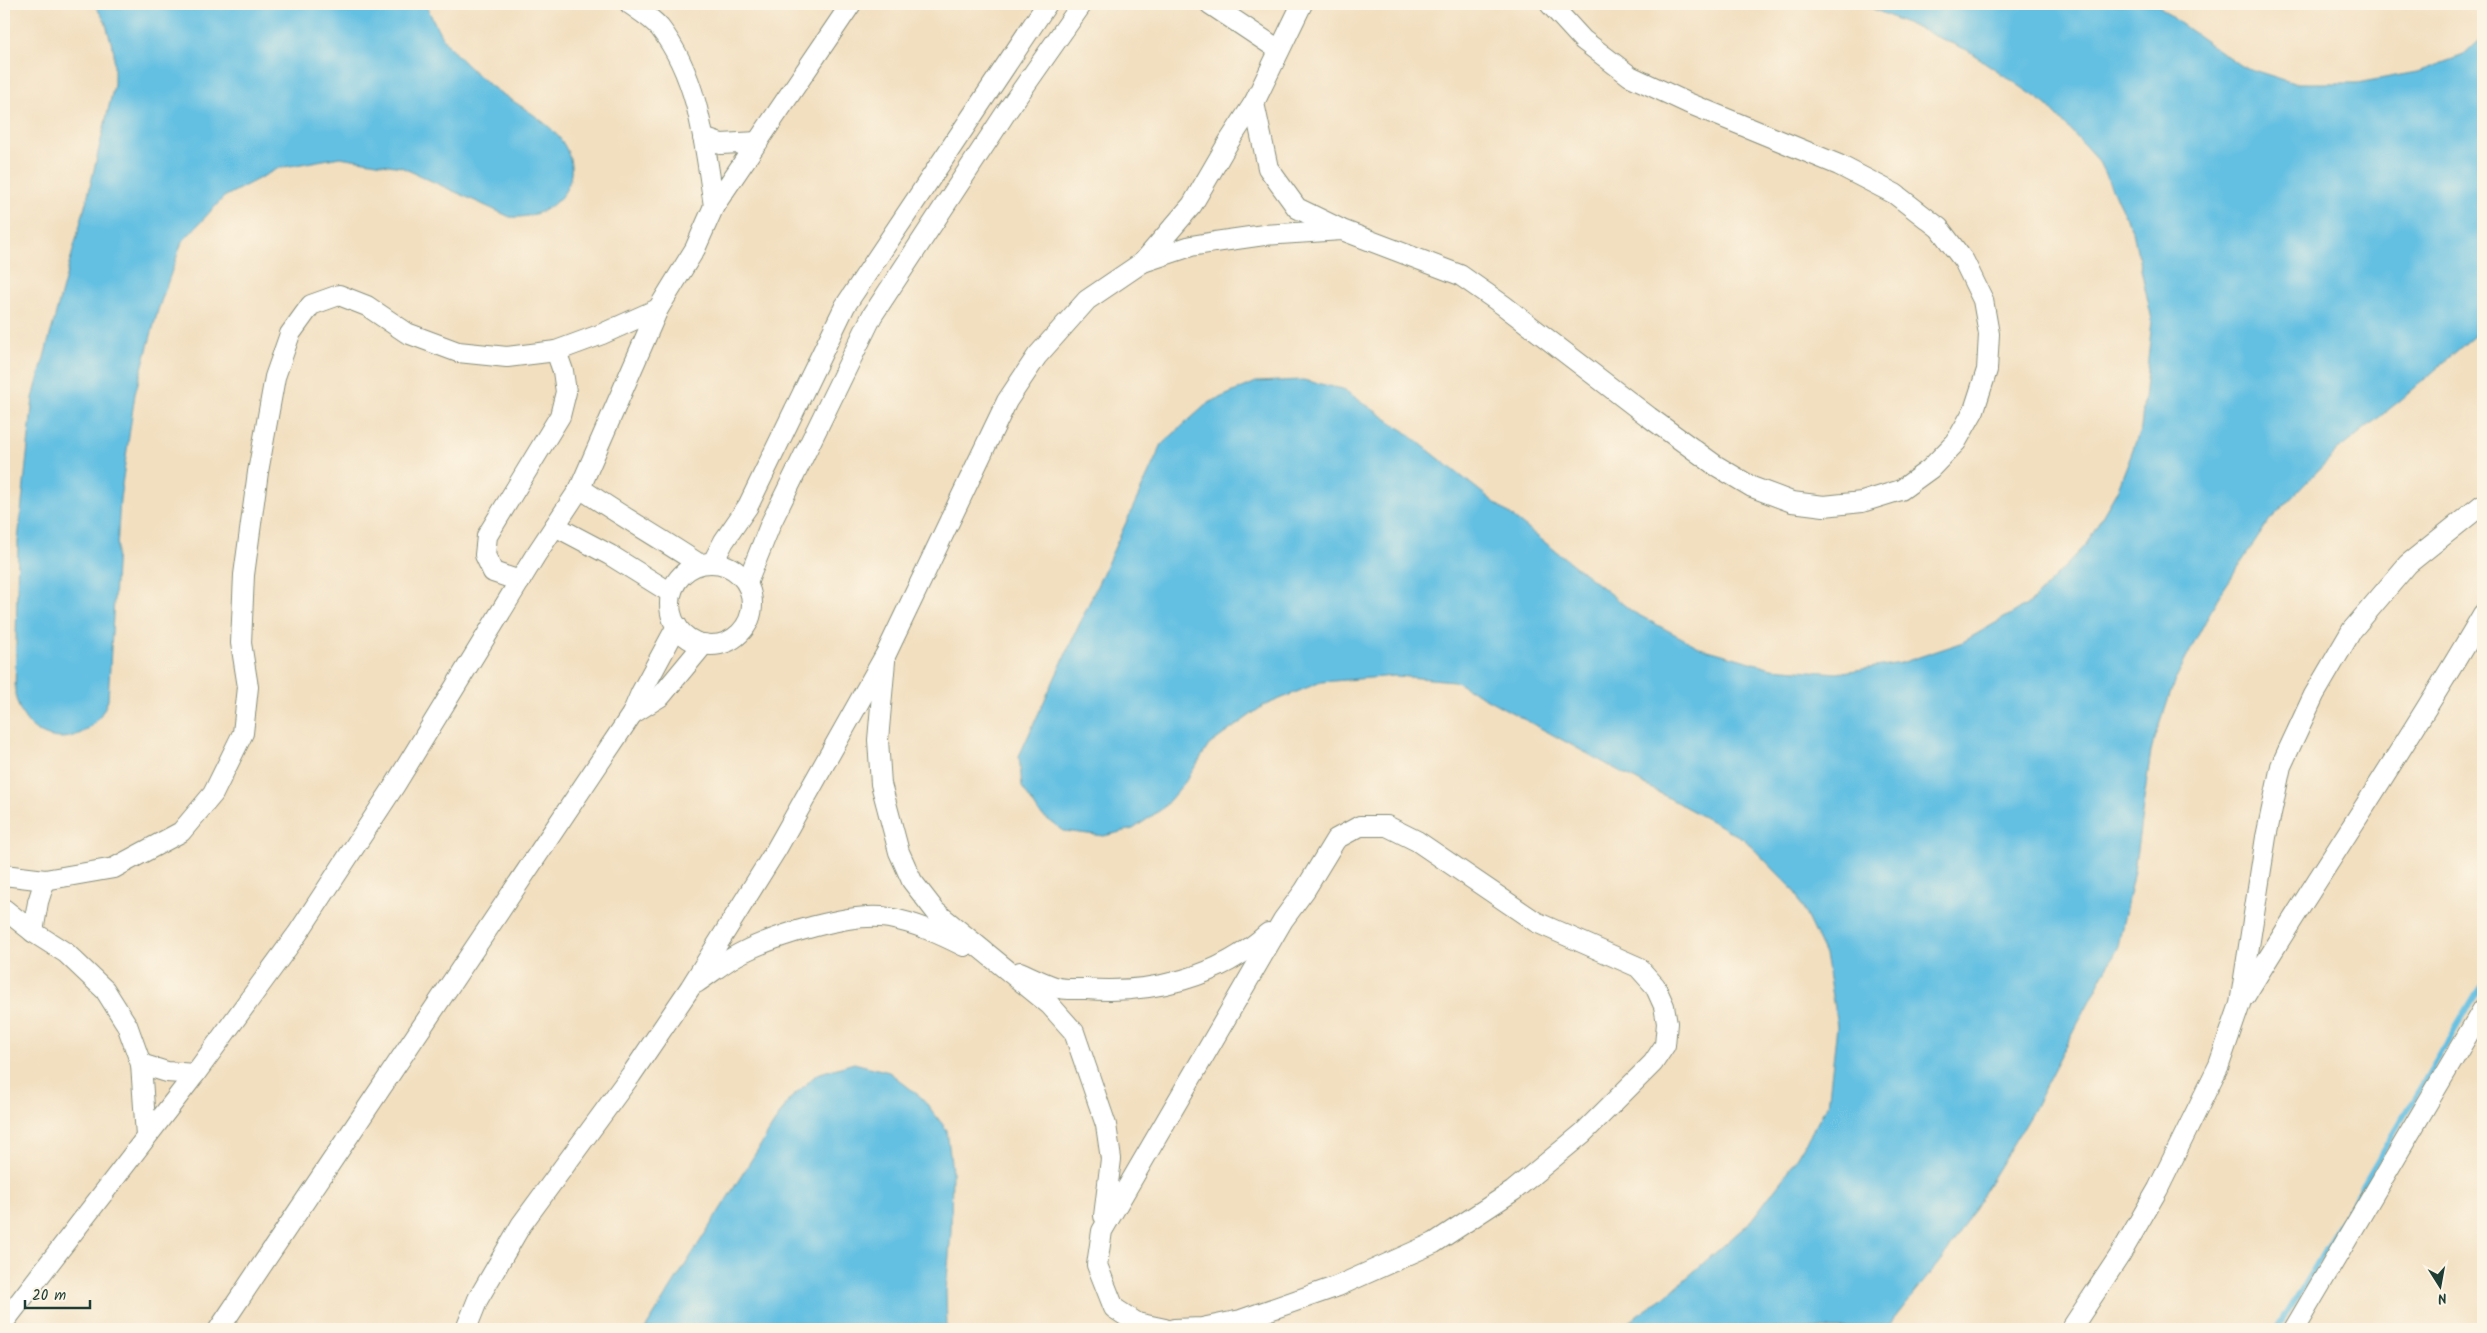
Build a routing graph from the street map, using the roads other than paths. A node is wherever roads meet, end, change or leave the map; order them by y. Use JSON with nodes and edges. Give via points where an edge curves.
{"nodes":[{"id":1,"x":630,"y":4,"type":"edge"},
{"id":2,"x":851,"y":4,"type":"edge"},
{"id":3,"x":1047,"y":4,"type":"edge"},
{"id":4,"x":1082,"y":4,"type":"edge"},
{"id":5,"x":1210,"y":4,"type":"edge"},
{"id":6,"x":1550,"y":4,"type":"edge"},
{"id":7,"x":1296,"y":5,"type":"edge"},
{"id":8,"x":1279,"y":50,"type":"junction"},
{"id":9,"x":1254,"y":103,"type":"junction"},
{"id":10,"x":703,"y":138,"type":"junction"},
{"id":11,"x":758,"y":142,"type":"junction"},
{"id":12,"x":714,"y":206,"type":"junction"},
{"id":13,"x":1342,"y":230,"type":"junction"},
{"id":14,"x":1143,"y":262,"type":"junction"},
{"id":15,"x":658,"y":309,"type":"junction"},
{"id":16,"x":556,"y":351,"type":"junction"},
{"id":17,"x":580,"y":488,"type":"junction"},
{"id":18,"x":2483,"y":504,"type":"edge"},
{"id":19,"x":555,"y":526,"type":"junction"},
{"id":20,"x":706,"y":563,"type":"junction"},
{"id":21,"x":520,"y":580,"type":"junction"},
{"id":22,"x":747,"y":583,"type":"junction"},
{"id":23,"x":671,"y":593,"type":"junction"},
{"id":24,"x":2483,"y":614,"type":"edge"},
{"id":25,"x":677,"y":626,"type":"junction"},
{"id":26,"x":704,"y":644,"type":"junction"},
{"id":27,"x":886,"y":654,"type":"junction"},
{"id":28,"x":632,"y":714,"type":"junction"},
{"id":29,"x":4,"y":875,"type":"edge"},
{"id":30,"x":45,"y":880,"type":"junction"},
{"id":31,"x":4,"y":909,"type":"edge"},
{"id":32,"x":1283,"y":920,"type":"junction"},
{"id":33,"x":33,"y":932,"type":"junction"},
{"id":34,"x":1001,"y":965,"type":"junction"},
{"id":35,"x":690,"y":988,"type":"junction"},
{"id":36,"x":2240,"y":1004,"type":"junction"},
{"id":37,"x":2483,"y":1010,"type":"edge"},
{"id":38,"x":141,"y":1064,"type":"junction"},
{"id":39,"x":195,"y":1074,"type":"junction"},
{"id":40,"x":146,"y":1136,"type":"junction"},
{"id":41,"x":1102,"y":1231,"type":"junction"},
{"id":42,"x":4,"y":1322,"type":"edge"},
{"id":43,"x":219,"y":1329,"type":"edge"},
{"id":44,"x":466,"y":1329,"type":"edge"},
{"id":45,"x":1165,"y":1329,"type":"edge"},
{"id":46,"x":1174,"y":1329,"type":"edge"},
{"id":47,"x":2071,"y":1329,"type":"edge"},
{"id":48,"x":2294,"y":1329,"type":"edge"}],
"edges":[{"from":1,"to":10,"type":"street","via":[[660,27],[687,73]]},
{"from":2,"to":11,"type":"street"},
{"from":3,"to":20,"type":"street","via":[[845,306],[748,506]]},
{"from":4,"to":22,"type":"street","via":[[872,316],[771,523]]},
{"from":5,"to":8,"type":"street"},
{"from":6,"to":13,"type":"street","via":[[1583,40],[1630,76],[1839,165],[1895,194],[1939,228],[1964,261],[1982,300],[1989,334],[1987,370],[1974,410],[1956,442],[1930,469],[1901,490],[1862,502],[1824,506],[1792,502],[1752,487],[1715,465],[1460,275]]},
{"from":7,"to":8,"type":"street"},
{"from":8,"to":9,"type":"street"},
{"from":9,"to":13,"type":"street","via":[[1268,168],[1297,208]]},
{"from":9,"to":14,"type":"street","via":[[1192,205]]},
{"from":10,"to":11,"type":"street","via":[[721,144]]},
{"from":10,"to":12,"type":"street"},
{"from":11,"to":12,"type":"street"},
{"from":12,"to":15,"type":"street","via":[[695,249]]},
{"from":13,"to":14,"type":"street","via":[[1207,243]]},
{"from":14,"to":27,"type":"street","via":[[1087,300],[1038,356],[1007,401]]},
{"from":15,"to":16,"type":"street"},
{"from":15,"to":17,"type":"street"},
{"from":16,"to":21,"type":"street","via":[[566,392],[560,416],[486,536],[485,555],[494,572]]},
{"from":16,"to":30,"type":"street","via":[[506,357],[458,352],[407,333],[367,306],[339,295],[311,305],[290,334],[275,377],[258,472],[244,575],[241,642],[248,687],[243,733],[213,794],[181,832],[114,868]]},
{"from":17,"to":19,"type":"street"},
{"from":17,"to":20,"type":"street","via":[[623,518]]},
{"from":18,"to":36,"type":"street","via":[[2408,564],[2352,630],[2314,695],[2281,766],[2266,837]]},
{"from":19,"to":21,"type":"street"},
{"from":19,"to":23,"type":"street","via":[[610,554]]},
{"from":20,"to":22,"type":"street","via":[[727,565]]},
{"from":20,"to":23,"type":"street","via":[[687,570]]},
{"from":21,"to":39,"type":"street","via":[[396,785],[320,900]]},
{"from":22,"to":26,"type":"street","via":[[752,609],[741,632],[717,645]]},
{"from":23,"to":25,"type":"street","via":[[669,606]]},
{"from":24,"to":36,"type":"street","via":[[2434,700],[2318,876]]},
{"from":25,"to":26,"type":"street","via":[[691,640]]},
{"from":25,"to":28,"type":"street"},
{"from":26,"to":28,"type":"street","via":[[661,696]]},
{"from":27,"to":34,"type":"street","via":[[878,740],[881,784],[899,852],[912,881],[936,912]]},
{"from":27,"to":35,"type":"street","via":[[776,850]]},
{"from":28,"to":43,"type":"street"},
{"from":29,"to":30,"type":"street"},
{"from":30,"to":33,"type":"street"},
{"from":31,"to":33,"type":"street"},
{"from":32,"to":34,"type":"street","via":[[1250,950],[1204,973],[1156,987],[1056,988]]},
{"from":32,"to":41,"type":"street"},
{"from":32,"to":46,"type":"street","via":[[1336,839],[1360,826],[1387,826],[1417,841],[1536,922],[1638,967],[1655,986],[1664,1006],[1667,1023],[1665,1045],[1653,1063],[1583,1132],[1512,1191],[1434,1244],[1338,1286],[1241,1320],[1202,1328]]},
{"from":33,"to":38,"type":"street","via":[[66,953],[104,990],[127,1025]]},
{"from":34,"to":35,"type":"street","via":[[934,930],[887,918],[854,918],[804,929],[740,953]]},
{"from":34,"to":41,"type":"street","via":[[1050,1005],[1074,1032],[1106,1125],[1111,1159]]},
{"from":35,"to":44,"type":"street","via":[[521,1226],[478,1299]]},
{"from":36,"to":47,"type":"street","via":[[2218,1065],[2158,1189],[2120,1255]]},
{"from":37,"to":48,"type":"street"},
{"from":38,"to":39,"type":"street","via":[[167,1072]]},
{"from":38,"to":40,"type":"street"},
{"from":39,"to":40,"type":"street"},
{"from":40,"to":42,"type":"street"},
{"from":41,"to":45,"type":"street","via":[[1097,1266],[1114,1308],[1137,1323]]}]}
